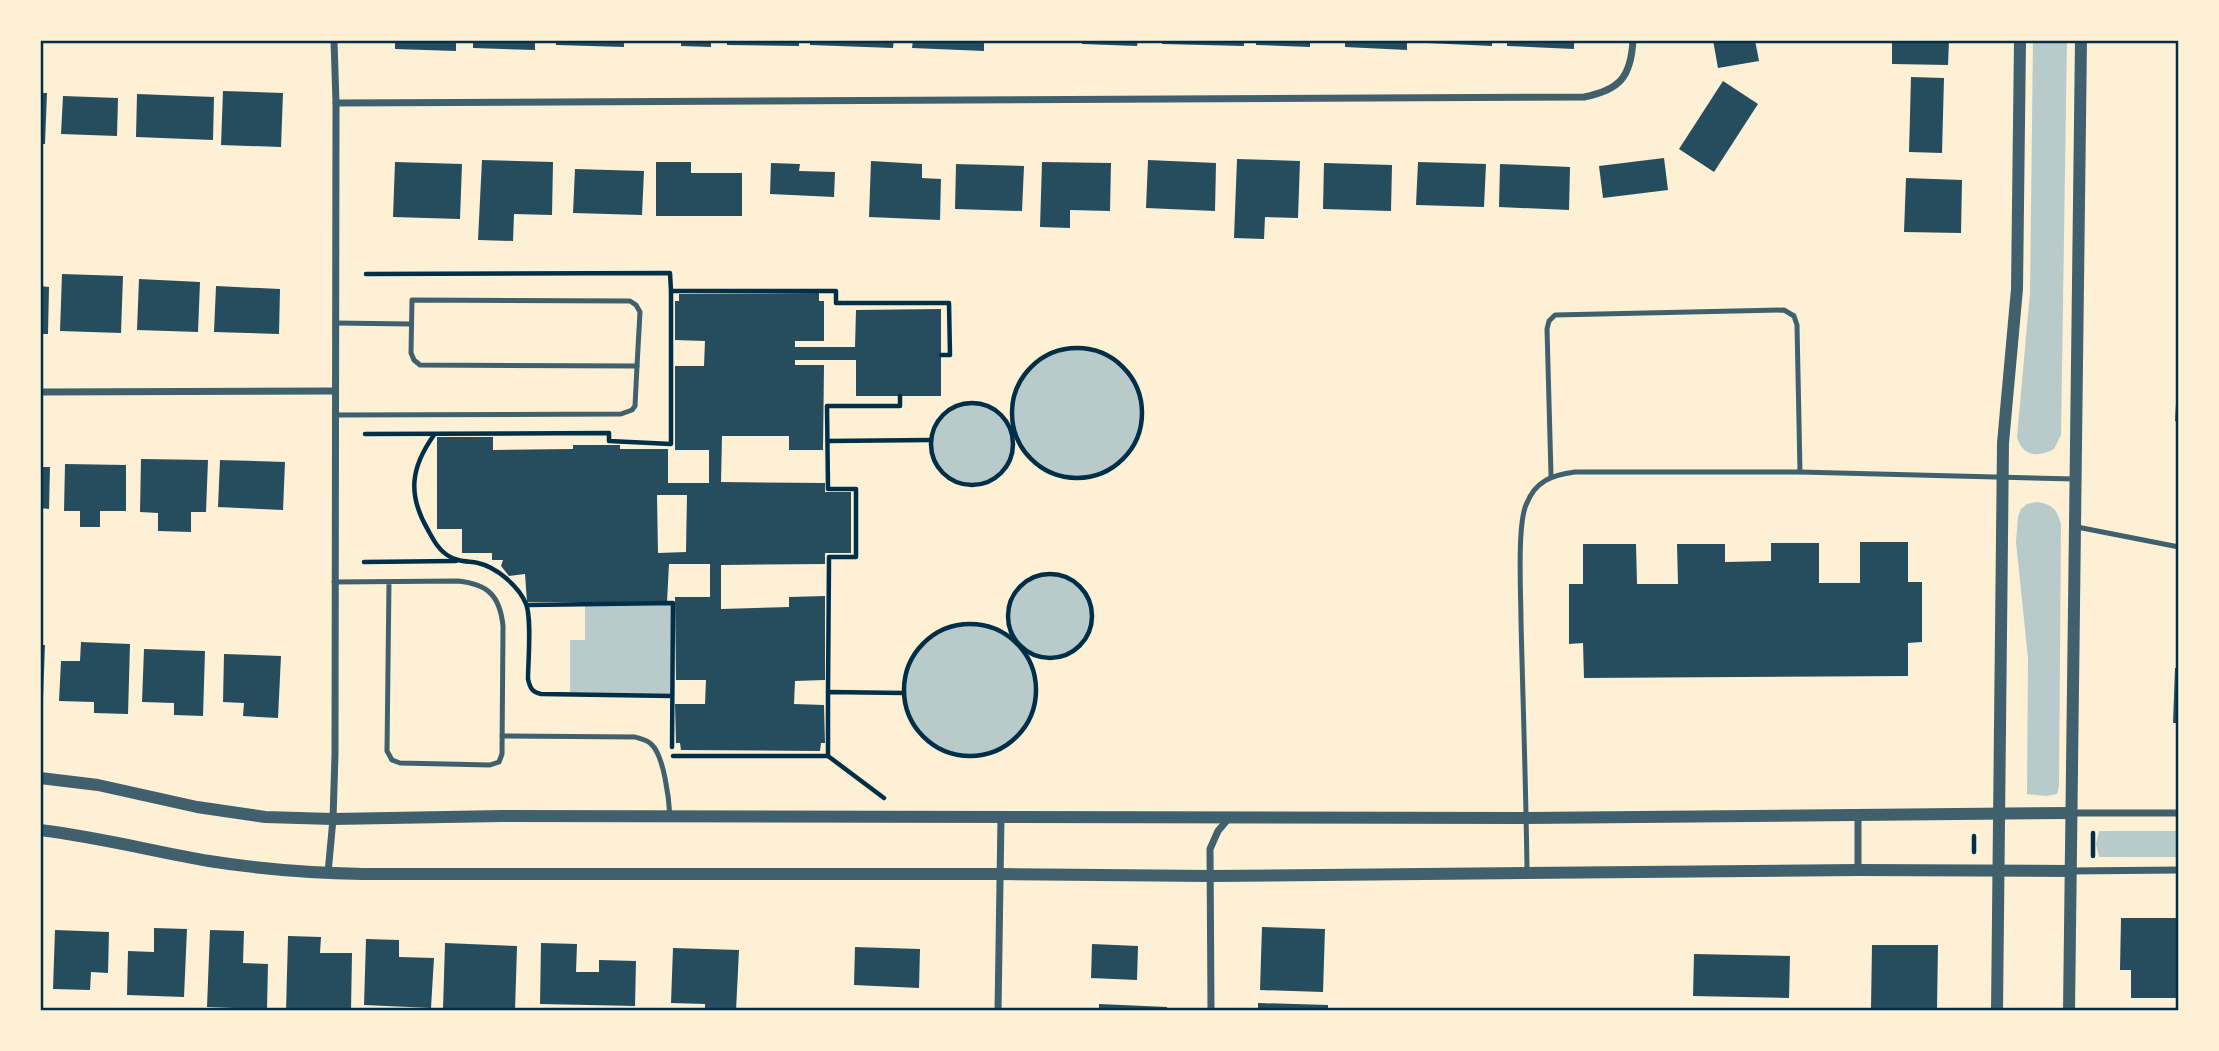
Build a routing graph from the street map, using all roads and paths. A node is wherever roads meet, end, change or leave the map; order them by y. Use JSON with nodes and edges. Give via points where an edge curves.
{"nodes":[{"id":1,"x":334,"y":40,"type":"edge"},
{"id":2,"x":1633,"y":40,"type":"edge"},
{"id":3,"x":2020,"y":40,"type":"edge"},
{"id":4,"x":2081,"y":40,"type":"edge"},
{"id":5,"x":336,"y":103,"type":"junction"},
{"id":6,"x":366,"y":274,"type":"dead end"},
{"id":7,"x":335,"y":323,"type":"junction"},
{"id":8,"x":411,"y":324,"type":"junction"},
{"id":9,"x":941,"y":355,"type":"dead end"},
{"id":10,"x":638,"y":366,"type":"junction"},
{"id":11,"x":334,"y":391,"type":"junction"},
{"id":12,"x":40,"y":392,"type":"edge"},
{"id":13,"x":900,"y":396,"type":"dead end"},
{"id":14,"x":335,"y":415,"type":"junction"},
{"id":15,"x":1012,"y":430,"type":"junction"},
{"id":16,"x":930,"y":440,"type":"junction"},
{"id":17,"x":828,"y":441,"type":"junction"},
{"id":18,"x":1800,"y":472,"type":"junction"},
{"id":19,"x":1551,"y":475,"type":"junction"},
{"id":20,"x":2003,"y":478,"type":"junction"},
{"id":21,"x":2075,"y":479,"type":"junction"},
{"id":22,"x":2074,"y":527,"type":"junction"},
{"id":23,"x":2179,"y":547,"type":"edge"},
{"id":24,"x":460,"y":561,"type":"dead end"},
{"id":25,"x":364,"y":562,"type":"dead end"},
{"id":26,"x":334,"y":582,"type":"junction"},
{"id":27,"x":389,"y":582,"type":"junction"},
{"id":28,"x":527,"y":605,"type":"dead end"},
{"id":29,"x":1022,"y":648,"type":"junction"},
{"id":30,"x":828,"y":692,"type":"junction"},
{"id":31,"x":904,"y":693,"type":"junction"},
{"id":32,"x":502,"y":737,"type":"junction"},
{"id":33,"x":828,"y":756,"type":"junction"},
{"id":34,"x":40,"y":778,"type":"edge"},
{"id":35,"x":891,"y":804,"type":"dead end"},
{"id":36,"x":1999,"y":813,"type":"junction"},
{"id":37,"x":2071,"y":813,"type":"junction"},
{"id":38,"x":2179,"y":813,"type":"edge"},
{"id":39,"x":1858,"y":816,"type":"junction"},
{"id":40,"x":670,"y":817,"type":"junction"},
{"id":41,"x":1001,"y":817,"type":"junction"},
{"id":42,"x":1230,"y":818,"type":"junction"},
{"id":43,"x":1527,"y":818,"type":"junction"},
{"id":44,"x":333,"y":819,"type":"junction"},
{"id":45,"x":40,"y":830,"type":"edge"},
{"id":46,"x":2093,"y":832,"type":"dead end"},
{"id":47,"x":1974,"y":836,"type":"dead end"},
{"id":48,"x":2093,"y":857,"type":"dead end"},
{"id":49,"x":1974,"y":858,"type":"dead end"},
{"id":50,"x":1858,"y":870,"type":"junction"},
{"id":51,"x":2179,"y":870,"type":"edge"},
{"id":52,"x":1998,"y":872,"type":"junction"},
{"id":53,"x":2070,"y":872,"type":"junction"},
{"id":54,"x":328,"y":873,"type":"junction"},
{"id":55,"x":1000,"y":874,"type":"junction"},
{"id":56,"x":1527,"y":875,"type":"junction"},
{"id":57,"x":1212,"y":876,"type":"junction"},
{"id":58,"x":998,"y":1011,"type":"edge"},
{"id":59,"x":1211,"y":1011,"type":"edge"},
{"id":60,"x":1997,"y":1011,"type":"edge"},
{"id":61,"x":2068,"y":1011,"type":"edge"}],
"edges":[{"from":1,"to":5,"type":"street"},
{"from":2,"to":5,"type":"street","via":[[1629,67],[1619,85],[1584,97]]},
{"from":3,"to":20,"type":"street","via":[[2017,277]]},
{"from":4,"to":21,"type":"street"},
{"from":5,"to":7,"type":"street"},
{"from":6,"to":9,"type":"path","via":[[670,273],[671,291],[836,291],[836,303],[949,303],[950,355]]},
{"from":7,"to":8,"type":"lane"},
{"from":7,"to":11,"type":"street"},
{"from":8,"to":10,"type":"lane","via":[[412,357],[420,365]]},
{"from":8,"to":10,"type":"lane","via":[[412,300],[630,301],[640,312]]},
{"from":10,"to":14,"type":"lane","via":[[635,405],[621,414]]},
{"from":11,"to":12,"type":"street"},
{"from":11,"to":14,"type":"street"},
{"from":13,"to":17,"type":"path","via":[[900,406],[827,406]]},
{"from":14,"to":26,"type":"street"},
{"from":15,"to":15,"type":"path","via":[[1035,464],[1054,475],[1096,476],[1116,467],[1131,451],[1143,410],[1128,373],[1096,351],[1077,348],[1040,359],[1025,373],[1011,409]]},
{"from":15,"to":16,"type":"path","via":[[993,408],[966,403],[942,415]]},
{"from":15,"to":16,"type":"path","via":[[1012,456],[1006,468],[984,484],[970,486],[945,476],[936,466]]},
{"from":16,"to":17,"type":"path"},
{"from":17,"to":30,"type":"path","via":[[828,489],[856,489],[856,556],[829,557]]},
{"from":18,"to":19,"type":"lane"},
{"from":18,"to":19,"type":"lane","via":[[1797,326],[1794,316],[1784,310],[1555,315],[1547,329]]},
{"from":18,"to":20,"type":"lane"},
{"from":19,"to":43,"type":"lane","via":[[1532,491],[1522,527]]},
{"from":20,"to":21,"type":"lane"},
{"from":20,"to":36,"type":"street"},
{"from":21,"to":22,"type":"street"},
{"from":22,"to":23,"type":"lane"},
{"from":22,"to":37,"type":"street"},
{"from":24,"to":25,"type":"path"},
{"from":26,"to":27,"type":"lane"},
{"from":26,"to":44,"type":"street"},
{"from":27,"to":32,"type":"lane","via":[[475,583],[501,607]]},
{"from":27,"to":32,"type":"lane","via":[[387,751],[392,760],[490,765],[499,762]]},
{"from":28,"to":33,"type":"path","via":[[673,603],[673,756]]},
{"from":29,"to":29,"type":"path","via":[[1034,655],[1062,657],[1085,641],[1093,615],[1090,601],[1073,580],[1046,574],[1021,585],[1012,597],[1008,624]]},
{"from":29,"to":31,"type":"path","via":[[989,626],[966,624],[944,629],[925,641],[912,658]]},
{"from":29,"to":31,"type":"path","via":[[1034,670],[1037,692],[1033,712],[1023,731],[1007,746],[987,754],[966,757],[926,740],[912,723]]},
{"from":30,"to":31,"type":"path"},
{"from":30,"to":33,"type":"path"},
{"from":32,"to":40,"type":"lane","via":[[635,737],[649,741],[664,774]]},
{"from":33,"to":35,"type":"path"},
{"from":34,"to":44,"type":"street","via":[[265,817]]},
{"from":36,"to":37,"type":"street"},
{"from":36,"to":39,"type":"street"},
{"from":36,"to":52,"type":"street"},
{"from":37,"to":38,"type":"street"},
{"from":37,"to":53,"type":"street"},
{"from":39,"to":43,"type":"street"},
{"from":39,"to":50,"type":"street"},
{"from":40,"to":41,"type":"street"},
{"from":40,"to":44,"type":"street"},
{"from":41,"to":42,"type":"street"},
{"from":41,"to":55,"type":"street"},
{"from":42,"to":43,"type":"street"},
{"from":42,"to":57,"type":"street","via":[[1210,849]]},
{"from":43,"to":56,"type":"lane"},
{"from":44,"to":54,"type":"street"},
{"from":45,"to":54,"type":"street","via":[[208,860]]},
{"from":46,"to":48,"type":"path"},
{"from":47,"to":49,"type":"path"},
{"from":50,"to":52,"type":"street"},
{"from":50,"to":56,"type":"street"},
{"from":51,"to":53,"type":"street"},
{"from":52,"to":53,"type":"street"},
{"from":52,"to":60,"type":"street"},
{"from":53,"to":61,"type":"street"},
{"from":54,"to":55,"type":"street"},
{"from":55,"to":57,"type":"street"},
{"from":55,"to":58,"type":"street"},
{"from":56,"to":57,"type":"street"},
{"from":57,"to":59,"type":"street"}]}
